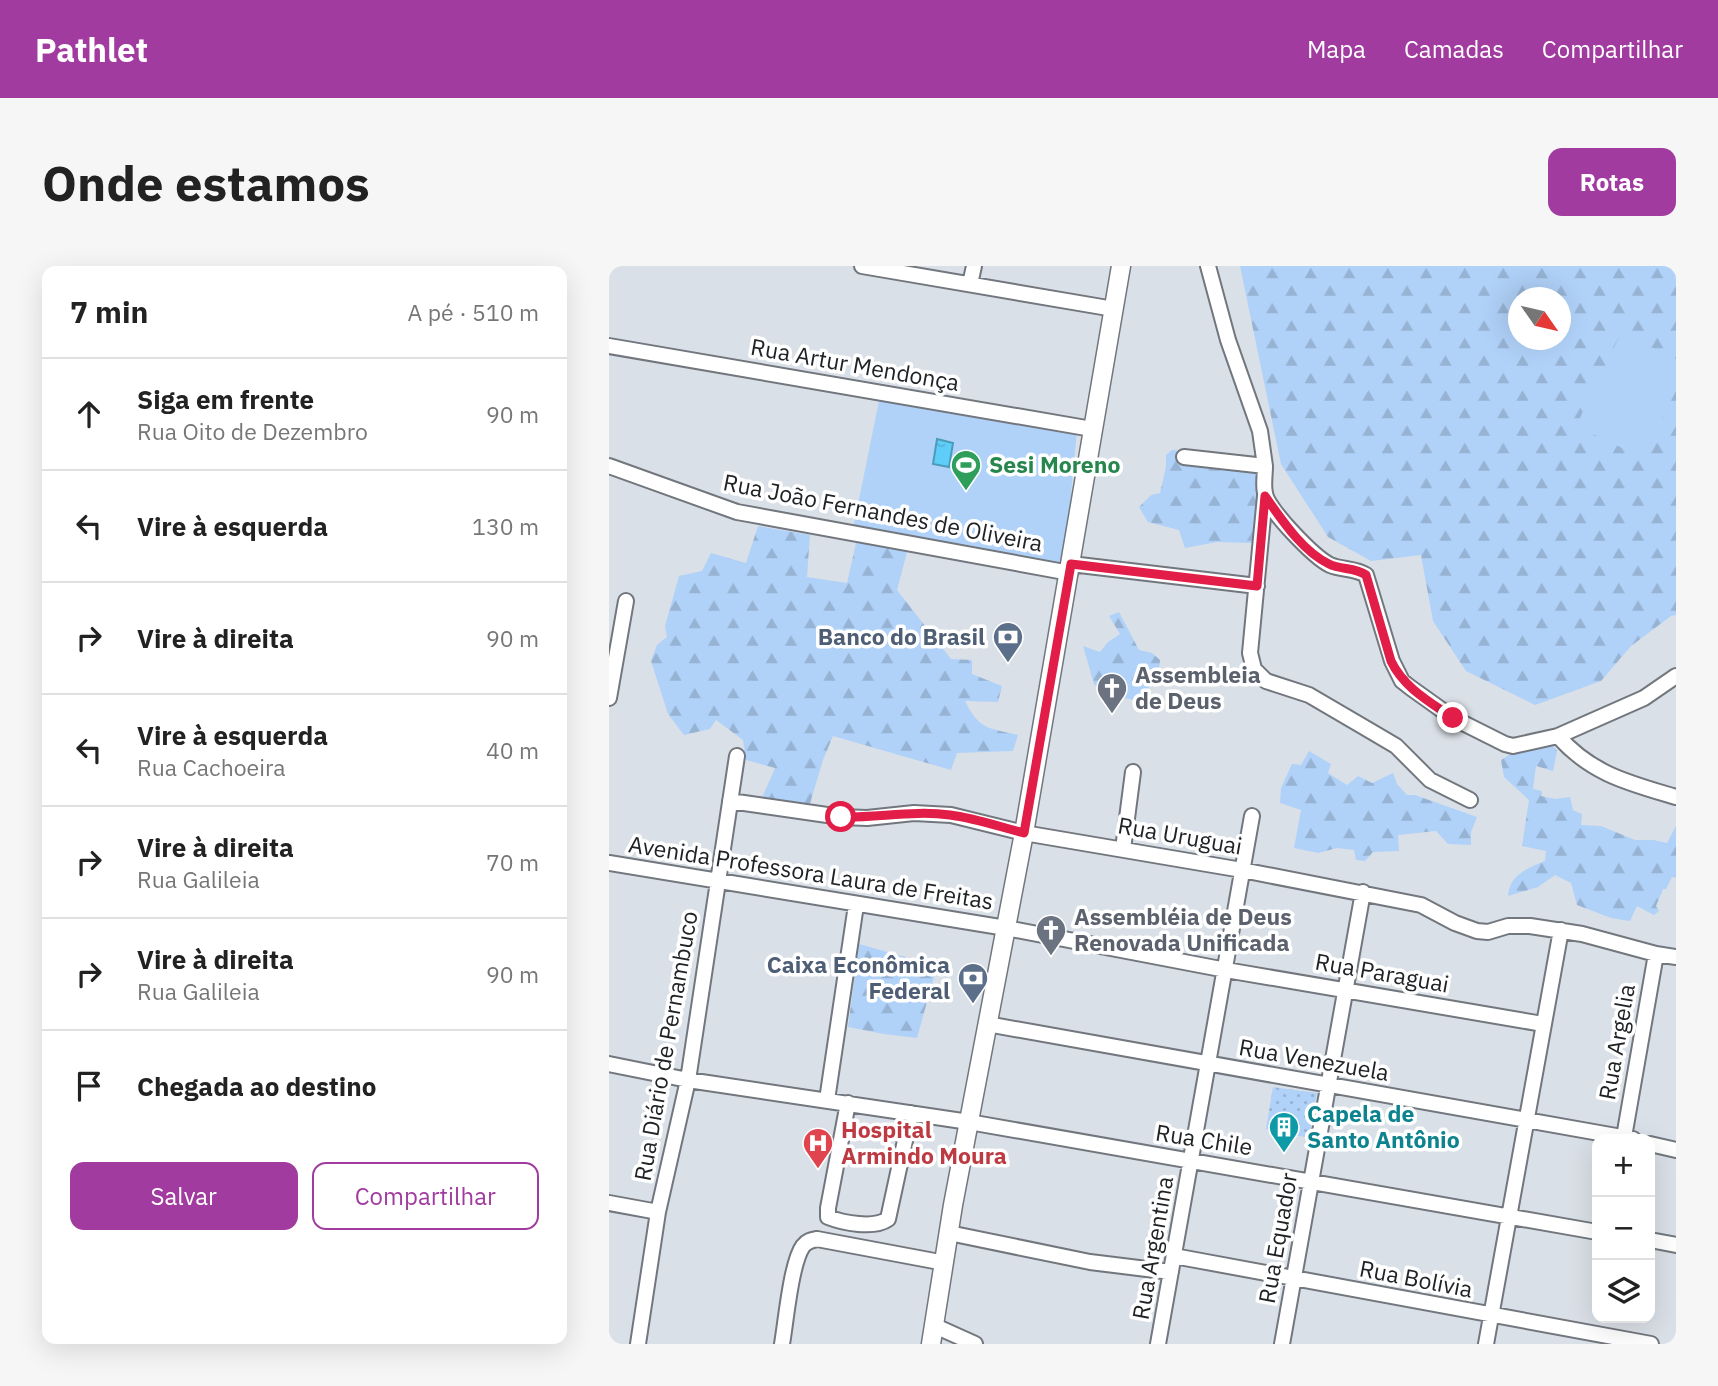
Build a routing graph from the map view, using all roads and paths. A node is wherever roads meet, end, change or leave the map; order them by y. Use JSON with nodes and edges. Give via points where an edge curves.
{"nodes":[{"id":1,"x":862,"y":266,"type":"edge"},
{"id":2,"x":974,"y":266,"type":"edge"},
{"id":3,"x":1121,"y":266,"type":"edge"},
{"id":4,"x":1208,"y":266,"type":"edge"},
{"id":5,"x":970,"y":284,"type":"junction"},
{"id":6,"x":1114,"y":309,"type":"junction"},
{"id":7,"x":609,"y":346,"type":"edge"},
{"id":8,"x":1093,"y":429,"type":"junction"},
{"id":9,"x":1184,"y":457,"type":"dead end"},
{"id":10,"x":609,"y":466,"type":"edge"},
{"id":11,"x":1265,"y":466,"type":"junction"},
{"id":12,"x":1265,"y":496,"type":"junction"},
{"id":13,"x":1071,"y":568,"type":"junction"},
{"id":14,"x":1257,"y":586,"type":"junction"},
{"id":15,"x":626,"y":601,"type":"dead end"},
{"id":16,"x":1676,"y":676,"type":"edge"},
{"id":17,"x":609,"y":698,"type":"edge"},
{"id":18,"x":1557,"y":736,"type":"junction"},
{"id":19,"x":737,"y":756,"type":"dead end"},
{"id":20,"x":1133,"y":772,"type":"dead end"},
{"id":21,"x":1676,"y":797,"type":"edge"},
{"id":22,"x":1470,"y":800,"type":"dead end"},
{"id":23,"x":730,"y":801,"type":"junction"},
{"id":24,"x":1252,"y":816,"type":"dead end"},
{"id":25,"x":1024,"y":833,"type":"junction"},
{"id":26,"x":1122,"y":849,"type":"junction"},
{"id":27,"x":609,"y":863,"type":"edge"},
{"id":28,"x":1242,"y":870,"type":"junction"},
{"id":29,"x":719,"y":883,"type":"junction"},
{"id":30,"x":1363,"y":892,"type":"junction"},
{"id":31,"x":856,"y":905,"type":"junction"},
{"id":32,"x":1006,"y":928,"type":"junction"},
{"id":33,"x":1561,"y":930,"type":"junction"},
{"id":34,"x":1656,"y":954,"type":"junction"},
{"id":35,"x":1676,"y":957,"type":"edge"},
{"id":36,"x":1226,"y":970,"type":"junction"},
{"id":37,"x":1346,"y":990,"type":"junction"},
{"id":38,"x":987,"y":1024,"type":"junction"},
{"id":39,"x":1543,"y":1024,"type":"junction"},
{"id":40,"x":609,"y":1064,"type":"edge"},
{"id":41,"x":1209,"y":1064,"type":"junction"},
{"id":42,"x":688,"y":1080,"type":"junction"},
{"id":43,"x":1328,"y":1086,"type":"junction"},
{"id":44,"x":827,"y":1100,"type":"junction"},
{"id":45,"x":848,"y":1103,"type":"junction"},
{"id":46,"x":911,"y":1113,"type":"junction"},
{"id":47,"x":1528,"y":1120,"type":"junction"},
{"id":48,"x":969,"y":1122,"type":"junction"},
{"id":49,"x":1606,"y":1134,"type":"edge"},
{"id":50,"x":1629,"y":1134,"type":"edge"},
{"id":51,"x":1655,"y":1145,"type":"edge"},
{"id":52,"x":1676,"y":1150,"type":"edge"},
{"id":53,"x":1191,"y":1161,"type":"junction"},
{"id":54,"x":1311,"y":1181,"type":"junction"},
{"id":55,"x":609,"y":1203,"type":"edge"},
{"id":56,"x":659,"y":1212,"type":"junction"},
{"id":57,"x":1508,"y":1217,"type":"junction"},
{"id":58,"x":1592,"y":1230,"type":"edge"},
{"id":59,"x":949,"y":1233,"type":"junction"},
{"id":60,"x":1655,"y":1241,"type":"edge"},
{"id":61,"x":1676,"y":1245,"type":"edge"},
{"id":62,"x":1174,"y":1256,"type":"junction"},
{"id":63,"x":945,"y":1263,"type":"junction"},
{"id":64,"x":1171,"y":1272,"type":"junction"},
{"id":65,"x":1294,"y":1279,"type":"junction"},
{"id":66,"x":1490,"y":1316,"type":"junction"},
{"id":67,"x":935,"y":1325,"type":"junction"},
{"id":68,"x":638,"y":1344,"type":"edge"},
{"id":69,"x":782,"y":1344,"type":"edge"},
{"id":70,"x":931,"y":1344,"type":"edge"},
{"id":71,"x":975,"y":1344,"type":"edge"},
{"id":72,"x":1158,"y":1344,"type":"edge"},
{"id":73,"x":1282,"y":1344,"type":"edge"},
{"id":74,"x":1486,"y":1344,"type":"edge"},
{"id":75,"x":1651,"y":1344,"type":"edge"}],
"edges":[{"from":1,"to":5,"type":"street"},
{"from":2,"to":5,"type":"street"},
{"from":3,"to":6,"type":"main road"},
{"from":4,"to":11,"type":"street","via":[[1260,431]]},
{"from":5,"to":6,"type":"street"},
{"from":6,"to":8,"type":"main road"},
{"from":7,"to":8,"type":"street","name":"Rua Artur Mendonça"},
{"from":8,"to":13,"type":"main road"},
{"from":9,"to":11,"type":"street"},
{"from":10,"to":13,"type":"street","name":"Rua João Fernandes de Oliveira","via":[[737,512]]},
{"from":11,"to":12,"type":"street"},
{"from":12,"to":14,"type":"street"},
{"from":12,"to":18,"type":"street","via":[[1318,559],[1366,575],[1391,661],[1402,681],[1453,718],[1505,744]]},
{"from":13,"to":14,"type":"street","name":"Rua João Fernandes de Oliveira"},
{"from":13,"to":25,"type":"main road"},
{"from":14,"to":22,"type":"street","via":[[1250,653],[1254,668],[1266,681],[1309,695],[1396,746],[1430,780]]},
{"from":15,"to":17,"type":"street"},
{"from":16,"to":18,"type":"street","via":[[1644,698]]},
{"from":18,"to":21,"type":"street","via":[[1595,768]]},
{"from":19,"to":23,"type":"street","name":"Rua Diário de Pernambuco"},
{"from":20,"to":26,"type":"street"},
{"from":23,"to":25,"type":"street","name":"Rua Uruguai","via":[[841,817],[950,815]]},
{"from":23,"to":29,"type":"street","name":"Rua Diário de Pernambuco"},
{"from":24,"to":28,"type":"street","name":"Rua Argentina"},
{"from":25,"to":26,"type":"street","name":"Rua Uruguai"},
{"from":25,"to":32,"type":"main road"},
{"from":26,"to":28,"type":"street","name":"Rua Uruguai"},
{"from":27,"to":29,"type":"street","name":"Avenida Professora Laura de Freitas"},
{"from":28,"to":30,"type":"street","name":"Rua Uruguai"},
{"from":28,"to":36,"type":"street","name":"Rua Argentina"},
{"from":29,"to":31,"type":"street","name":"Avenida Professora Laura de Freitas"},
{"from":29,"to":42,"type":"street","name":"Rua Diário de Pernambuco"},
{"from":30,"to":33,"type":"street","name":"Rua Uruguai","via":[[1427,906],[1478,931],[1520,925]]},
{"from":30,"to":37,"type":"street","name":"Rua Equador"},
{"from":31,"to":32,"type":"street","name":"Avenida Professora Laura de Freitas"},
{"from":31,"to":44,"type":"street"},
{"from":32,"to":36,"type":"street","name":"Rua Paraguai"},
{"from":32,"to":38,"type":"main road"},
{"from":33,"to":34,"type":"street"},
{"from":33,"to":39,"type":"street"},
{"from":34,"to":35,"type":"street"},
{"from":34,"to":50,"type":"street","name":"Rua Argelia"},
{"from":36,"to":37,"type":"street","name":"Rua Paraguai"},
{"from":36,"to":41,"type":"street","name":"Rua Argentina"},
{"from":37,"to":39,"type":"street","name":"Rua Paraguai"},
{"from":37,"to":43,"type":"street","name":"Rua Equador"},
{"from":38,"to":41,"type":"street","name":"Rua Venezuela"},
{"from":38,"to":48,"type":"main road"},
{"from":39,"to":47,"type":"street"},
{"from":40,"to":42,"type":"street","name":"Rua Chile"},
{"from":41,"to":43,"type":"street","name":"Rua Venezuela"},
{"from":41,"to":53,"type":"street","name":"Rua Argentina"},
{"from":42,"to":44,"type":"street","name":"Rua Chile"},
{"from":42,"to":56,"type":"street","name":"Rua Diário de Pernambuco"},
{"from":43,"to":47,"type":"street","name":"Rua Venezuela"},
{"from":43,"to":54,"type":"street","name":"Rua Equador"},
{"from":44,"to":45,"type":"street","name":"Rua Chile"},
{"from":45,"to":46,"type":"street","name":"Rua Chile"},
{"from":45,"to":46,"type":"street","via":[[828,1208],[828,1217],[836,1220],[877,1225],[888,1219]]},
{"from":46,"to":48,"type":"street","name":"Rua Chile"},
{"from":47,"to":49,"type":"street","name":"Rua Venezuela"},
{"from":47,"to":57,"type":"street"},
{"from":48,"to":53,"type":"street","name":"Rua Chile"},
{"from":48,"to":59,"type":"main road"},
{"from":51,"to":52,"type":"street"},
{"from":53,"to":54,"type":"street","name":"Rua Chile"},
{"from":53,"to":62,"type":"street","name":"Rua Argentina"},
{"from":54,"to":57,"type":"street","name":"Rua Chile"},
{"from":54,"to":65,"type":"street","name":"Rua Equador"},
{"from":55,"to":56,"type":"street"},
{"from":56,"to":68,"type":"street","name":"Rua Diário de Pernambuco"},
{"from":57,"to":58,"type":"street","name":"Rua Chile"},
{"from":57,"to":66,"type":"street"},
{"from":59,"to":63,"type":"main road"},
{"from":59,"to":64,"type":"street","via":[[1090,1262]]},
{"from":60,"to":61,"type":"street"},
{"from":62,"to":64,"type":"street","name":"Rua Argentina"},
{"from":62,"to":65,"type":"street","name":"Rua Bolívia"},
{"from":63,"to":67,"type":"main road"},
{"from":63,"to":69,"type":"street","via":[[817,1238],[809,1241],[795,1270]]},
{"from":64,"to":72,"type":"street","name":"Rua Argentina"},
{"from":65,"to":66,"type":"street","name":"Rua Bolívia"},
{"from":65,"to":73,"type":"street","name":"Rua Equador"},
{"from":66,"to":74,"type":"street"},
{"from":66,"to":75,"type":"street","name":"Rua Bolívia"},
{"from":67,"to":70,"type":"main road"},
{"from":67,"to":71,"type":"street"}]}
